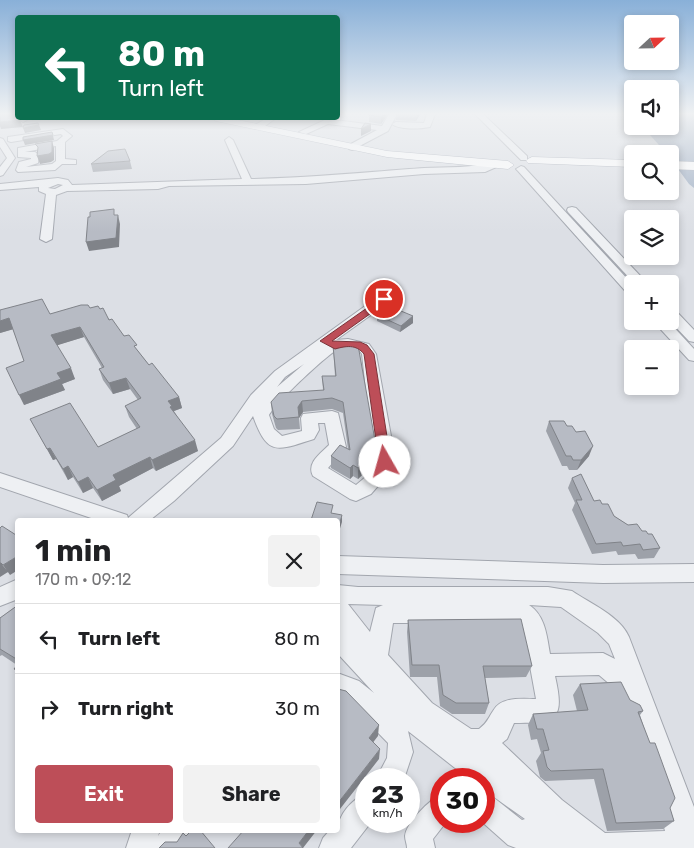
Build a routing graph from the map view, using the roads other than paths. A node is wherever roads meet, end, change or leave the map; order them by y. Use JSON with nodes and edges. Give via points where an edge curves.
{"nodes":[{"id":1,"x":10,"y":154,"type":"edge"},
{"id":2,"x":21,"y":154,"type":"edge"},
{"id":3,"x":61,"y":154,"type":"edge"},
{"id":4,"x":234,"y":154,"type":"edge"},
{"id":5,"x":389,"y":154,"type":"edge"},
{"id":6,"x":427,"y":154,"type":"edge"},
{"id":7,"x":518,"y":154,"type":"edge"},
{"id":8,"x":60,"y":160,"type":"junction"},
{"id":9,"x":504,"y":163,"type":"junction"},
{"id":10,"x":529,"y":164,"type":"junction"},
{"id":11,"x":624,"y":165,"type":"edge"},
{"id":12,"x":679,"y":165,"type":"edge"},
{"id":13,"x":694,"y":166,"type":"edge"},
{"id":14,"x":0,"y":173,"type":"edge"},
{"id":15,"x":248,"y":182,"type":"junction"},
{"id":16,"x":56,"y":186,"type":"junction"},
{"id":17,"x":0,"y":187,"type":"edge"},
{"id":18,"x":0,"y":192,"type":"edge"},
{"id":19,"x":46,"y":239,"type":"dead end"},
{"id":20,"x":634,"y":275,"type":"edge"},
{"id":21,"x":624,"y":281,"type":"edge"},
{"id":22,"x":384,"y":299,"type":"dead end"},
{"id":23,"x":679,"y":322,"type":"edge"},
{"id":24,"x":668,"y":330,"type":"edge"},
{"id":25,"x":694,"y":338,"type":"edge"},
{"id":26,"x":330,"y":343,"type":"junction"},
{"id":27,"x":694,"y":358,"type":"edge"},
{"id":28,"x":280,"y":385,"type":"junction"},
{"id":29,"x":0,"y":480,"type":"edge"},
{"id":30,"x":114,"y":518,"type":"edge"},
{"id":31,"x":140,"y":518,"type":"edge"},
{"id":32,"x":340,"y":565,"type":"edge"},
{"id":33,"x":694,"y":573,"type":"edge"},
{"id":34,"x":15,"y":590,"type":"edge"},
{"id":35,"x":340,"y":594,"type":"edge"},
{"id":36,"x":0,"y":597,"type":"edge"},
{"id":37,"x":340,"y":612,"type":"edge"},
{"id":38,"x":340,"y":640,"type":"edge"},
{"id":39,"x":376,"y":658,"type":"junction"},
{"id":40,"x":542,"y":665,"type":"junction"},
{"id":41,"x":340,"y":685,"type":"edge"},
{"id":42,"x":483,"y":742,"type":"junction"},
{"id":43,"x":396,"y":768,"type":"edge"},
{"id":44,"x":495,"y":815,"type":"edge"},
{"id":45,"x":355,"y":820,"type":"edge"},
{"id":46,"x":430,"y":822,"type":"edge"},
{"id":47,"x":145,"y":833,"type":"edge"},
{"id":48,"x":177,"y":833,"type":"edge"},
{"id":49,"x":140,"y":848,"type":"edge"},
{"id":50,"x":166,"y":848,"type":"edge"},
{"id":51,"x":332,"y":848,"type":"edge"},
{"id":52,"x":421,"y":848,"type":"edge"},
{"id":53,"x":548,"y":848,"type":"edge"},
{"id":54,"x":576,"y":848,"type":"edge"},
{"id":55,"x":692,"y":848,"type":"edge"}],
"edges":[{"from":1,"to":14,"type":"street","via":[[11,158]]},
{"from":2,"to":8,"type":"street","via":[[35,155],[36,161],[22,164],[21,170],[55,167]]},
{"from":3,"to":8,"type":"street"},
{"from":4,"to":15,"type":"street"},
{"from":5,"to":9,"type":"main road"},
{"from":6,"to":9,"type":"main road"},
{"from":7,"to":10,"type":"street"},
{"from":8,"to":16,"type":"street","via":[[74,161]]},
{"from":9,"to":10,"type":"main road"},
{"from":9,"to":15,"type":"street","via":[[485,169]]},
{"from":10,"to":11,"type":"main road"},
{"from":10,"to":20,"type":"street"},
{"from":10,"to":21,"type":"street"},
{"from":12,"to":13,"type":"main road"},
{"from":15,"to":16,"type":"street"},
{"from":16,"to":17,"type":"street"},
{"from":16,"to":18,"type":"street"},
{"from":16,"to":19,"type":"street"},
{"from":22,"to":26,"type":"street"},
{"from":23,"to":25,"type":"street"},
{"from":24,"to":27,"type":"street"},
{"from":26,"to":28,"type":"street"},
{"from":26,"to":28,"type":"street","via":[[356,344],[369,354],[386,458],[364,490],[352,493],[320,471],[320,465],[338,447],[332,417],[309,418],[311,430],[308,435],[284,442],[279,443],[267,432],[261,415]]},
{"from":28,"to":31,"type":"street","via":[[257,399],[227,442]]},
{"from":29,"to":30,"type":"street"},
{"from":32,"to":33,"type":"street","via":[[603,574]]},
{"from":34,"to":36,"type":"street"},
{"from":35,"to":55,"type":"street","via":[[565,598],[606,626],[618,637],[690,834]]},
{"from":37,"to":39,"type":"street"},
{"from":38,"to":54,"type":"street","via":[[415,721],[527,804]]},
{"from":39,"to":40,"type":"street","via":[[384,615],[523,614],[534,628]]},
{"from":39,"to":42,"type":"street","via":[[423,712],[468,741]]},
{"from":40,"to":42,"type":"street","via":[[548,706],[541,711],[510,711],[502,717],[498,730]]},
{"from":40,"to":42,"type":"street","via":[[603,664],[620,678],[678,824],[676,842],[671,845],[602,847],[554,809]]},
{"from":41,"to":43,"type":"street","via":[[353,691],[398,735],[401,748]]},
{"from":44,"to":53,"type":"street","via":[[518,835],[528,832]]},
{"from":45,"to":51,"type":"street"},
{"from":46,"to":52,"type":"street","via":[[419,835]]},
{"from":47,"to":49,"type":"street"},
{"from":48,"to":50,"type":"street"}]}
